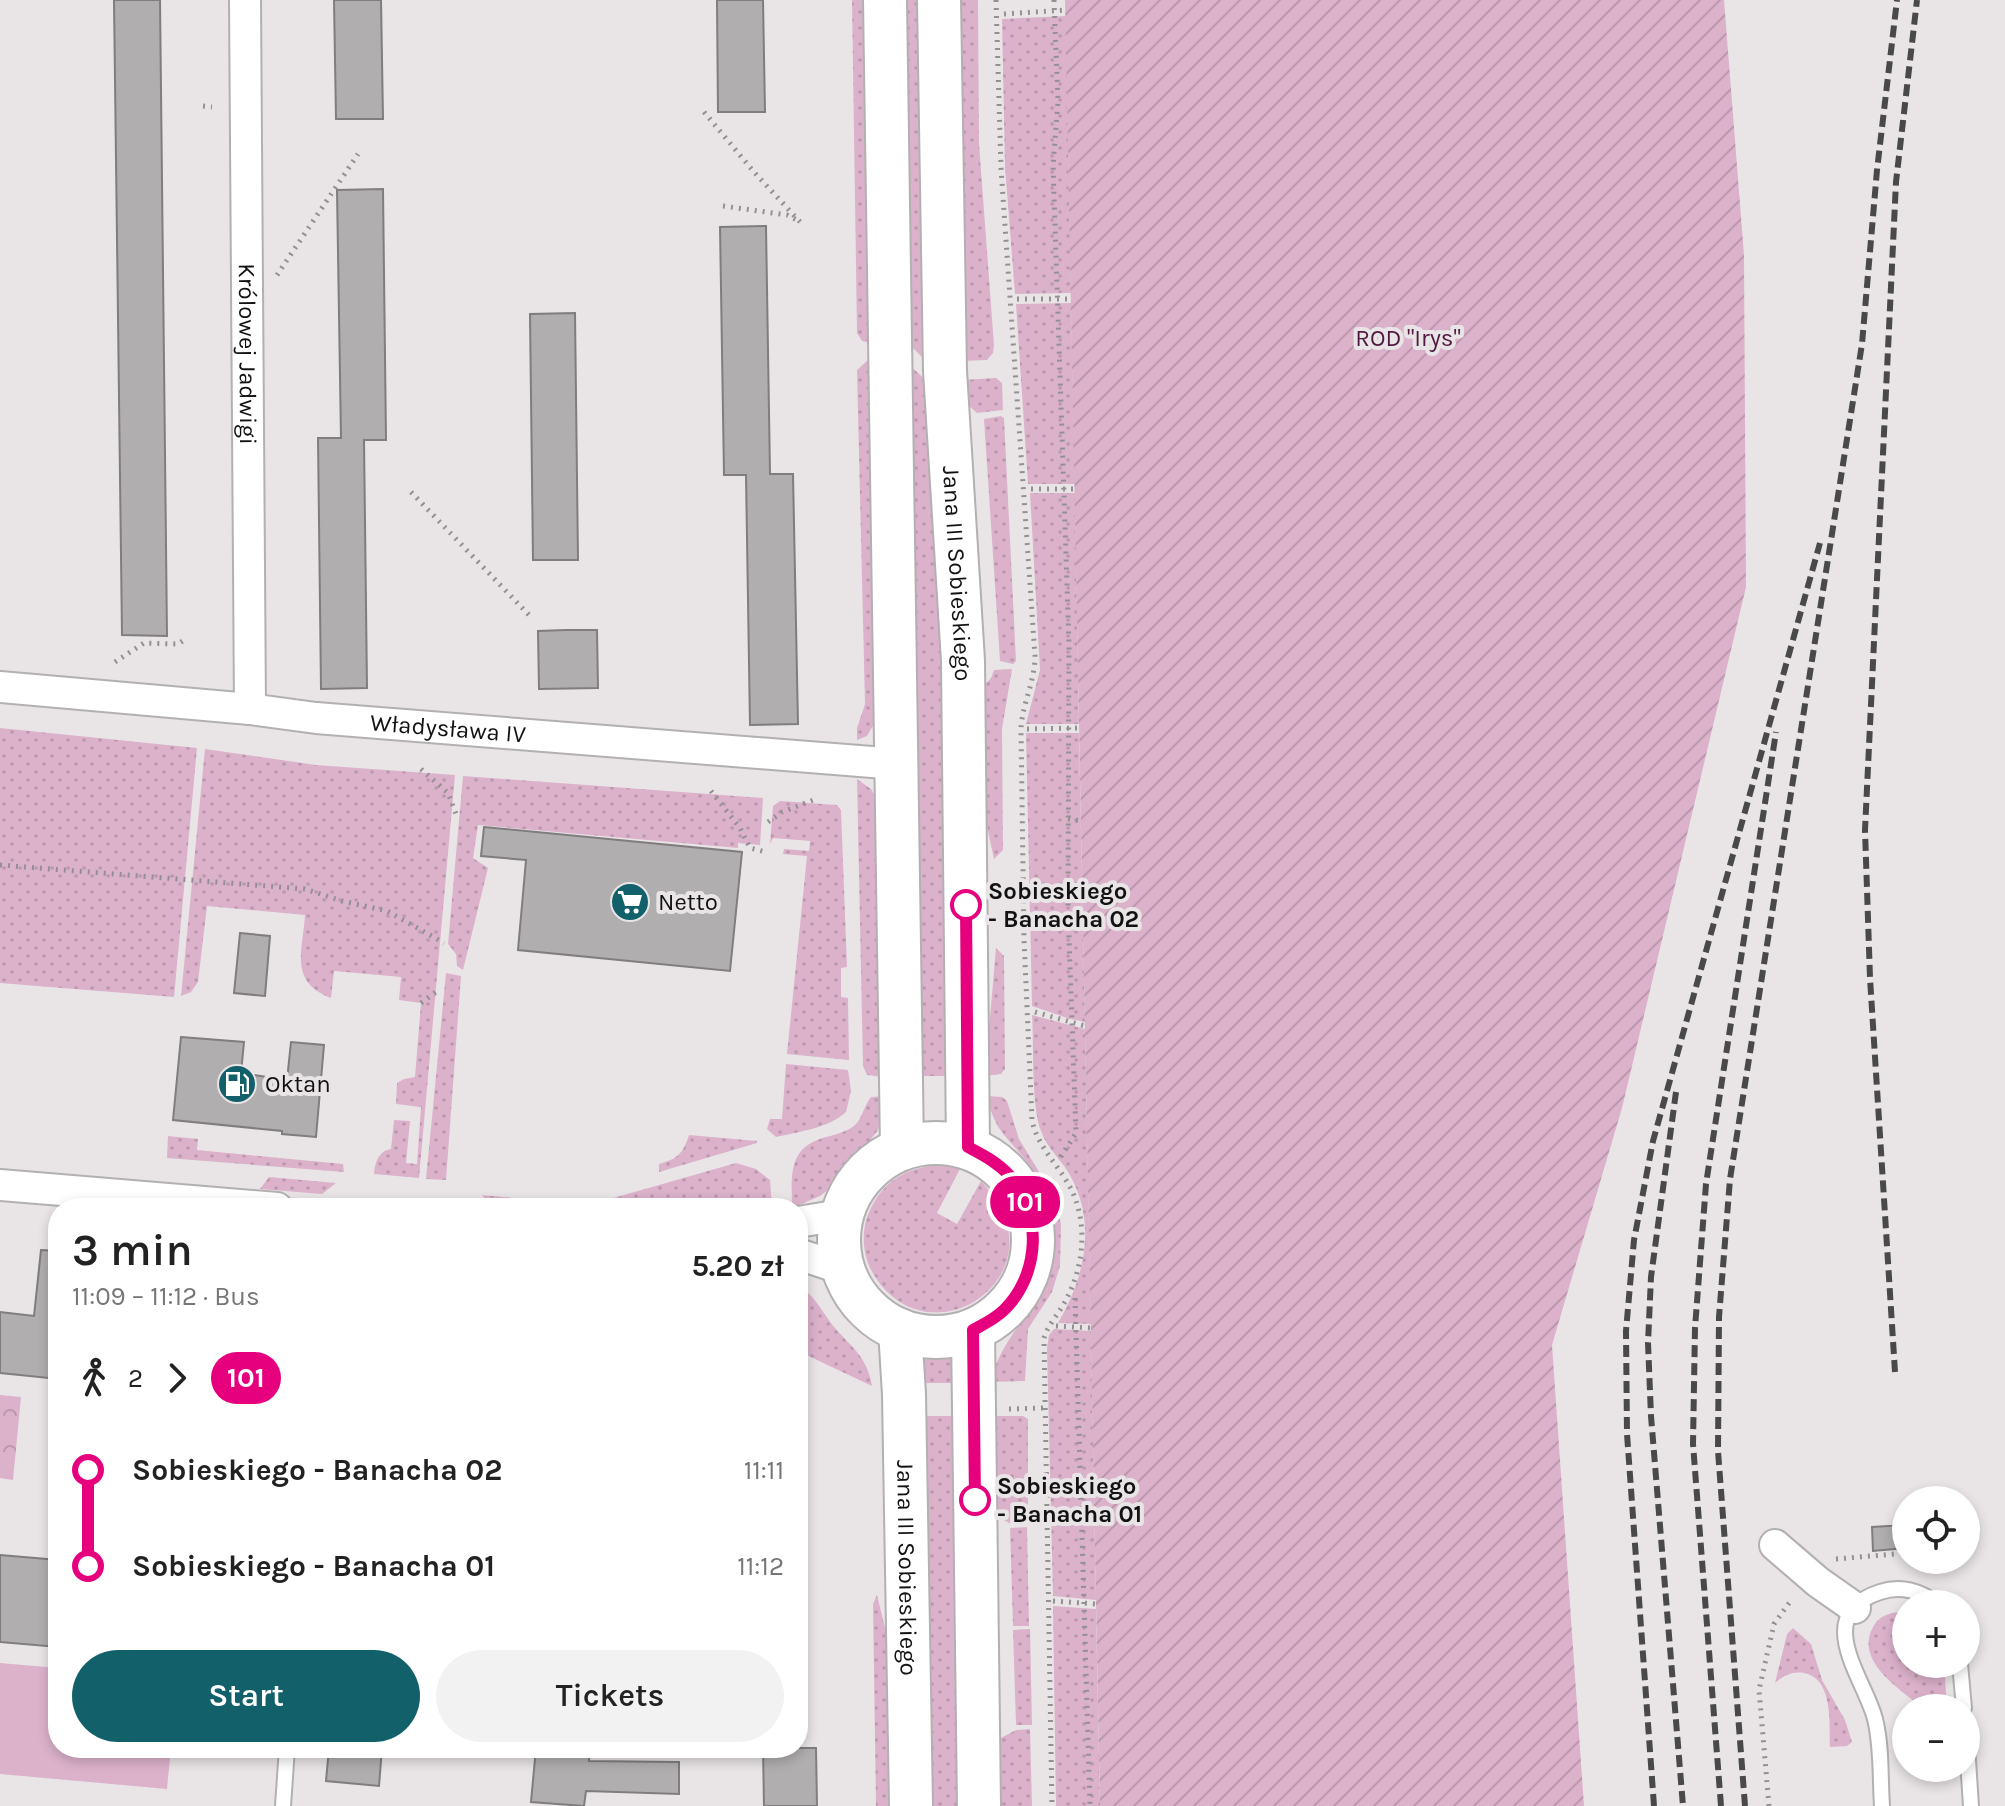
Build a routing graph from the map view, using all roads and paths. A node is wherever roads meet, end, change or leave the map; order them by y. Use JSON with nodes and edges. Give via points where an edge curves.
{"nodes":[{"id":1,"x":245,"y":0,"type":"edge"},
{"id":2,"x":885,"y":0,"type":"edge"},
{"id":3,"x":939,"y":0,"type":"edge"},
{"id":4,"x":996,"y":0,"type":"edge"},
{"id":5,"x":1054,"y":0,"type":"edge"},
{"id":6,"x":1066,"y":10,"type":"dead end"},
{"id":7,"x":1055,"y":11,"type":"junction"},
{"id":8,"x":1004,"y":14,"type":"dead end"},
{"id":9,"x":203,"y":106,"type":"dead end"},
{"id":10,"x":212,"y":107,"type":"dead end"},
{"id":11,"x":704,"y":112,"type":"dead end"},
{"id":12,"x":358,"y":154,"type":"dead end"},
{"id":13,"x":723,"y":206,"type":"dead end"},
{"id":14,"x":1057,"y":298,"type":"junction"},
{"id":15,"x":1017,"y":299,"type":"dead end"},
{"id":16,"x":1071,"y":299,"type":"dead end"},
{"id":17,"x":247,"y":319,"type":"junction"},
{"id":18,"x":1031,"y":489,"type":"dead end"},
{"id":19,"x":1064,"y":489,"type":"junction"},
{"id":20,"x":1075,"y":489,"type":"dead end"},
{"id":21,"x":411,"y":492,"type":"dead end"},
{"id":22,"x":530,"y":616,"type":"dead end"},
{"id":23,"x":187,"y":638,"type":"dead end"},
{"id":24,"x":115,"y":662,"type":"dead end"},
{"id":25,"x":0,"y":687,"type":"edge"},
{"id":26,"x":250,"y":709,"type":"junction"},
{"id":27,"x":1079,"y":728,"type":"dead end"},
{"id":28,"x":1027,"y":729,"type":"dead end"},
{"id":29,"x":1068,"y":729,"type":"junction"},
{"id":30,"x":897,"y":764,"type":"junction"},
{"id":31,"x":421,"y":769,"type":"dead end"},
{"id":32,"x":711,"y":791,"type":"dead end"},
{"id":33,"x":816,"y":799,"type":"dead end"},
{"id":34,"x":456,"y":814,"type":"dead end"},
{"id":35,"x":1068,"y":819,"type":"junction"},
{"id":36,"x":1081,"y":821,"type":"dead end"},
{"id":37,"x":768,"y":822,"type":"dead end"},
{"id":38,"x":766,"y":852,"type":"dead end"},
{"id":39,"x":0,"y":865,"type":"edge"},
{"id":40,"x":444,"y":943,"type":"dead end"},
{"id":41,"x":440,"y":989,"type":"dead end"},
{"id":42,"x":421,"y":1003,"type":"dead end"},
{"id":43,"x":1035,"y":1012,"type":"dead end"},
{"id":44,"x":1072,"y":1024,"type":"junction"},
{"id":45,"x":1085,"y":1026,"type":"dead end"},
{"id":46,"x":968,"y":1147,"type":"junction"},
{"id":47,"x":902,"y":1148,"type":"junction"},
{"id":48,"x":1060,"y":1158,"type":"dead end"},
{"id":49,"x":0,"y":1185,"type":"edge"},
{"id":50,"x":157,"y":1198,"type":"edge"},
{"id":51,"x":841,"y":1215,"type":"junction"},
{"id":52,"x":808,"y":1220,"type":"edge"},
{"id":53,"x":808,"y":1257,"type":"edge"},
{"id":54,"x":843,"y":1269,"type":"junction"},
{"id":55,"x":1075,"y":1298,"type":"dead end"},
{"id":56,"x":1056,"y":1326,"type":"dead end"},
{"id":57,"x":1075,"y":1327,"type":"junction"},
{"id":58,"x":1091,"y":1328,"type":"dead end"},
{"id":59,"x":900,"y":1330,"type":"junction"},
{"id":60,"x":973,"y":1330,"type":"junction"},
{"id":61,"x":1045,"y":1408,"type":"junction"},
{"id":62,"x":1025,"y":1409,"type":"dead end"},
{"id":63,"x":1775,"y":1545,"type":"dead end"},
{"id":64,"x":1892,"y":1554,"type":"edge"},
{"id":65,"x":1828,"y":1560,"type":"dead end"},
{"id":66,"x":1800,"y":1589,"type":"dead end"},
{"id":67,"x":1913,"y":1590,"type":"edge"},
{"id":68,"x":1053,"y":1601,"type":"dead end"},
{"id":69,"x":1084,"y":1603,"type":"junction"},
{"id":70,"x":1096,"y":1604,"type":"dead end"},
{"id":71,"x":1855,"y":1608,"type":"junction"},
{"id":72,"x":286,"y":1758,"type":"edge"},
{"id":73,"x":1969,"y":1782,"type":"edge"},
{"id":74,"x":283,"y":1806,"type":"edge"},
{"id":75,"x":911,"y":1806,"type":"edge"},
{"id":76,"x":979,"y":1806,"type":"edge"},
{"id":77,"x":1052,"y":1806,"type":"edge"},
{"id":78,"x":1090,"y":1806,"type":"edge"},
{"id":79,"x":1769,"y":1806,"type":"edge"},
{"id":80,"x":1882,"y":1806,"type":"edge"},
{"id":81,"x":1971,"y":1806,"type":"edge"}],
"edges":[{"from":1,"to":17,"type":"street","name":"Królowej Jadwigi"},
{"from":2,"to":30,"type":"street"},
{"from":3,"to":46,"type":"street","name":"Jana III Sobieskiego","via":[[945,371],[963,661]]},
{"from":4,"to":61,"type":"path","via":[[1001,168],[1035,656],[1021,729],[1032,1120],[1036,1138],[1072,1191],[1081,1228],[1081,1255],[1072,1287],[1044,1338]]},
{"from":5,"to":7,"type":"path"},
{"from":6,"to":7,"type":"path"},
{"from":7,"to":8,"type":"path"},
{"from":7,"to":14,"type":"path"},
{"from":9,"to":10,"type":"path"},
{"from":11,"to":13,"type":"path","via":[[801,223],[787,215]]},
{"from":12,"to":17,"type":"path"},
{"from":14,"to":15,"type":"path"},
{"from":14,"to":16,"type":"path"},
{"from":14,"to":19,"type":"path"},
{"from":17,"to":26,"type":"street","name":"Królowej Jadwigi"},
{"from":18,"to":19,"type":"path"},
{"from":19,"to":20,"type":"path"},
{"from":19,"to":29,"type":"path"},
{"from":21,"to":22,"type":"path"},
{"from":23,"to":24,"type":"path","via":[[178,644],[144,643]]},
{"from":25,"to":26,"type":"street","name":"Władysława IV"},
{"from":26,"to":30,"type":"street","name":"Władysława IV"},
{"from":27,"to":29,"type":"path"},
{"from":28,"to":29,"type":"path"},
{"from":29,"to":35,"type":"path"},
{"from":30,"to":47,"type":"street"},
{"from":31,"to":34,"type":"path","via":[[448,793]]},
{"from":32,"to":38,"type":"path","via":[[750,848]]},
{"from":33,"to":37,"type":"path"},
{"from":35,"to":36,"type":"path"},
{"from":35,"to":44,"type":"path"},
{"from":39,"to":40,"type":"path","via":[[305,889],[387,911]]},
{"from":41,"to":42,"type":"path"},
{"from":43,"to":44,"type":"path"},
{"from":44,"to":45,"type":"path"},
{"from":44,"to":48,"type":"path","via":[[1076,1133]]},
{"from":46,"to":47,"type":"street","via":[[924,1143]]},
{"from":46,"to":60,"type":"street","via":[[1010,1176],[1024,1198],[1034,1241],[1017,1294],[1005,1309]]},
{"from":47,"to":51,"type":"street","via":[[863,1174]]},
{"from":49,"to":50,"type":"street"},
{"from":51,"to":52,"type":"street"},
{"from":51,"to":54,"type":"street"},
{"from":53,"to":54,"type":"street"},
{"from":54,"to":59,"type":"street","via":[[855,1295],[875,1316]]},
{"from":55,"to":57,"type":"path"},
{"from":56,"to":57,"type":"path"},
{"from":57,"to":58,"type":"path"},
{"from":57,"to":69,"type":"path"},
{"from":59,"to":60,"type":"street","via":[[924,1337]]},
{"from":59,"to":75,"type":"street","name":"Jana III Sobieskiego"},
{"from":60,"to":76,"type":"street"},
{"from":61,"to":62,"type":"path"},
{"from":61,"to":77,"type":"path"},
{"from":63,"to":71,"type":"street"},
{"from":64,"to":65,"type":"path"},
{"from":66,"to":79,"type":"path","via":[[1776,1618],[1759,1690]]},
{"from":67,"to":71,"type":"lane","via":[[1870,1596]]},
{"from":68,"to":69,"type":"path"},
{"from":69,"to":70,"type":"path"},
{"from":69,"to":78,"type":"path"},
{"from":71,"to":80,"type":"lane","via":[[1845,1629],[1846,1644],[1874,1714]]},
{"from":72,"to":74,"type":"lane"},
{"from":73,"to":81,"type":"lane"}]}
